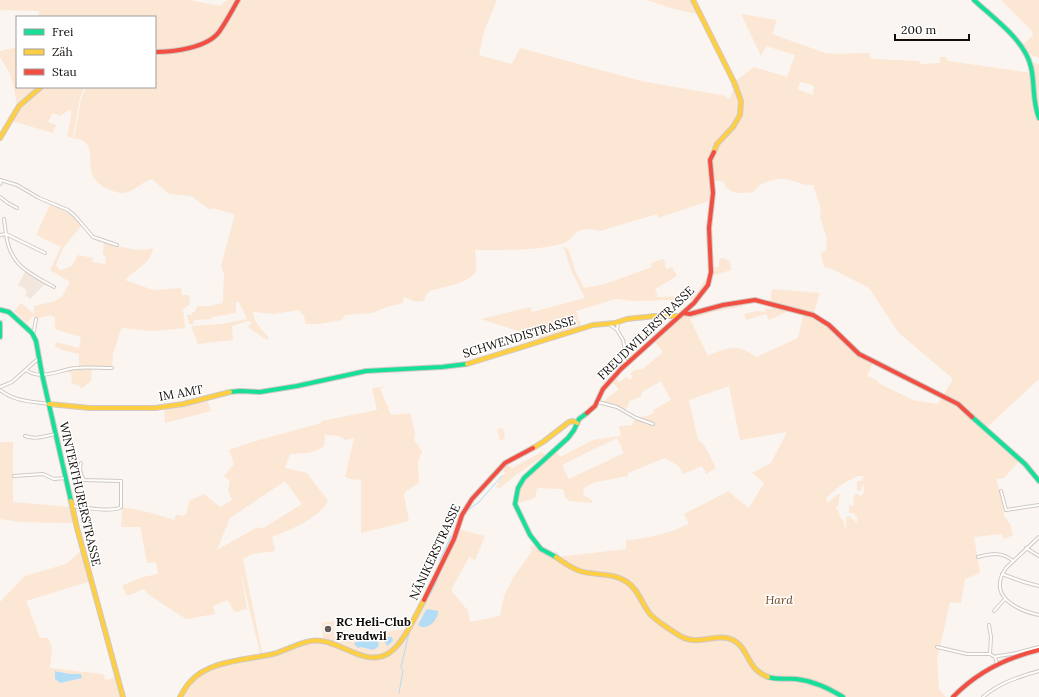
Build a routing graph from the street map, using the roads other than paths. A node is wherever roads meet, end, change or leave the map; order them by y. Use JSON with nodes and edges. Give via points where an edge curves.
{"nodes":[{"id":1,"x":238,"y":0,"type":"edge"},
{"id":2,"x":693,"y":0,"type":"edge"},
{"id":3,"x":974,"y":0,"type":"edge"},
{"id":4,"x":156,"y":52,"type":"edge"},
{"id":5,"x":41,"y":88,"type":"edge"},
{"id":6,"x":1039,"y":118,"type":"edge"},
{"id":7,"x":0,"y":138,"type":"edge"},
{"id":8,"x":1,"y":180,"type":"edge"},
{"id":9,"x":0,"y":184,"type":"edge"},
{"id":10,"x":0,"y":197,"type":"edge"},
{"id":11,"x":16,"y":208,"type":"dead end"},
{"id":12,"x":4,"y":219,"type":"dead end"},
{"id":13,"x":0,"y":234,"type":"edge"},
{"id":14,"x":6,"y":234,"type":"junction"},
{"id":15,"x":117,"y":246,"type":"dead end"},
{"id":16,"x":45,"y":254,"type":"dead end"},
{"id":17,"x":54,"y":287,"type":"dead end"},
{"id":18,"x":0,"y":310,"type":"edge"},
{"id":19,"x":682,"y":314,"type":"junction"},
{"id":20,"x":36,"y":319,"type":"dead end"},
{"id":21,"x":618,"y":322,"type":"junction"},
{"id":22,"x":0,"y":323,"type":"edge"},
{"id":23,"x":609,"y":323,"type":"junction"},
{"id":24,"x":617,"y":330,"type":"junction"},
{"id":25,"x":32,"y":333,"type":"junction"},
{"id":26,"x":0,"y":337,"type":"edge"},
{"id":27,"x":38,"y":359,"type":"junction"},
{"id":28,"x":626,"y":364,"type":"junction"},
{"id":29,"x":112,"y":368,"type":"dead end"},
{"id":30,"x":26,"y":370,"type":"junction"},
{"id":31,"x":41,"y":374,"type":"junction"},
{"id":32,"x":314,"y":382,"type":"joint"},
{"id":33,"x":0,"y":389,"type":"edge"},
{"id":34,"x":598,"y":402,"type":"junction"},
{"id":35,"x":49,"y":404,"type":"junction"},
{"id":36,"x":577,"y":423,"type":"junction"},
{"id":37,"x":653,"y":424,"type":"dead end"},
{"id":38,"x":56,"y":434,"type":"junction"},
{"id":39,"x":25,"y":436,"type":"dead end"},
{"id":40,"x":81,"y":463,"type":"dead end"},
{"id":41,"x":14,"y":476,"type":"dead end"},
{"id":42,"x":66,"y":478,"type":"junction"},
{"id":43,"x":1039,"y":481,"type":"edge"},
{"id":44,"x":1002,"y":490,"type":"dead end"},
{"id":45,"x":1039,"y":505,"type":"edge"},
{"id":46,"x":72,"y":506,"type":"junction"},
{"id":47,"x":1039,"y":537,"type":"edge"},
{"id":48,"x":1026,"y":548,"type":"junction"},
{"id":49,"x":1039,"y":556,"type":"edge"},
{"id":50,"x":978,"y":558,"type":"dead end"},
{"id":51,"x":1013,"y":561,"type":"junction"},
{"id":52,"x":1002,"y":574,"type":"junction"},
{"id":53,"x":1039,"y":586,"type":"edge"},
{"id":54,"x":1006,"y":600,"type":"junction"},
{"id":55,"x":994,"y":611,"type":"dead end"},
{"id":56,"x":1039,"y":615,"type":"edge"},
{"id":57,"x":989,"y":625,"type":"dead end"},
{"id":58,"x":937,"y":647,"type":"dead end"},
{"id":59,"x":1039,"y":647,"type":"edge"},
{"id":60,"x":1039,"y":650,"type":"edge"},
{"id":61,"x":990,"y":654,"type":"junction"},
{"id":62,"x":995,"y":658,"type":"junction"},
{"id":63,"x":998,"y":664,"type":"junction"},
{"id":64,"x":1039,"y":671,"type":"edge"},
{"id":65,"x":123,"y":697,"type":"edge"},
{"id":66,"x":180,"y":697,"type":"edge"},
{"id":67,"x":843,"y":697,"type":"edge"},
{"id":68,"x":953,"y":697,"type":"edge"},
{"id":69,"x":983,"y":697,"type":"edge"}],
"edges":[{"from":1,"to":4,"type":"street","via":[[215,36],[205,43],[168,52]]},
{"from":2,"to":19,"type":"street","name":"FREUDWILERSTRASSE","via":[[734,82],[741,101],[741,110],[733,127],[718,144],[710,167],[713,189],[708,231],[711,276],[702,295]]},
{"from":3,"to":6,"type":"street","via":[[1025,53],[1031,67],[1033,101]]},
{"from":5,"to":7,"type":"street","via":[[19,106]]},
{"from":8,"to":9,"type":"street"},
{"from":8,"to":15,"type":"street","via":[[68,210],[93,237]]},
{"from":10,"to":11,"type":"street"},
{"from":12,"to":14,"type":"street"},
{"from":13,"to":14,"type":"street"},
{"from":14,"to":16,"type":"street"},
{"from":14,"to":17,"type":"street","via":[[10,252],[17,264],[26,272]]},
{"from":18,"to":25,"type":"street","via":[[9,312]]},
{"from":19,"to":21,"type":"street","name":"SCHWENDISTRASSE"},
{"from":19,"to":28,"type":"street","name":"FREUDWILERSTRASSE"},
{"from":19,"to":43,"type":"street","name":"SCHWENDISTRASSE","via":[[755,300],[813,315],[829,325],[859,354],[958,404],[1025,464]]},
{"from":20,"to":25,"type":"street"},
{"from":21,"to":23,"type":"street","name":"SCHWENDISTRASSE"},
{"from":21,"to":24,"type":"street"},
{"from":22,"to":26,"type":"street"},
{"from":23,"to":24,"type":"street"},
{"from":23,"to":32,"type":"street","name":"SCHWENDISTRASSE","via":[[593,325],[473,363],[366,371]]},
{"from":24,"to":28,"type":"street","via":[[624,344]]},
{"from":25,"to":27,"type":"street","name":"WINTERTHURERSTRASSE","via":[[36,341]]},
{"from":27,"to":30,"type":"street"},
{"from":27,"to":31,"type":"street","name":"WINTERTHURERSTRASSE"},
{"from":28,"to":34,"type":"street","name":"FREUDWILERSTRASSE","via":[[603,389]]},
{"from":29,"to":31,"type":"street","via":[[74,368]]},
{"from":30,"to":31,"type":"street"},
{"from":30,"to":33,"type":"street"},
{"from":31,"to":35,"type":"street","name":"WINTERTHURERSTRASSE"},
{"from":32,"to":35,"type":"street","name":"IM AMT","via":[[260,392],[232,392],[164,408],[90,408]]},
{"from":33,"to":35,"type":"street","via":[[17,400]]},
{"from":34,"to":36,"type":"street","name":"FREUDWILERSTRASSE"},
{"from":34,"to":37,"type":"street"},
{"from":35,"to":38,"type":"street","name":"WINTERTHURERSTRASSE"},
{"from":36,"to":66,"type":"street","name":"NÄNIKERSTRASSE","via":[[569,422],[540,444],[505,463],[475,494],[424,599],[401,641],[389,654],[371,658],[323,640],[308,641],[273,654],[234,660],[206,671],[191,681]]},
{"from":36,"to":67,"type":"street","name":"FREUDWILERSTRASSE","via":[[568,438],[524,478],[518,488],[516,509],[537,545],[574,569],[613,576],[628,582],[650,615],[685,639],[732,640],[742,648],[760,674],[771,678],[813,682],[832,689]]},
{"from":38,"to":39,"type":"street","via":[[31,438]]},
{"from":38,"to":42,"type":"street","name":"WINTERTHURERSTRASSE"},
{"from":40,"to":46,"type":"street","via":[[84,480],[121,481],[121,507],[100,509]]},
{"from":41,"to":42,"type":"street","via":[[43,474],[54,479]]},
{"from":42,"to":46,"type":"street","name":"WINTERTHURERSTRASSE"},
{"from":44,"to":45,"type":"street","via":[[1006,510]]},
{"from":46,"to":65,"type":"street","name":"WINTERTHURERSTRASSE"},
{"from":47,"to":48,"type":"street"},
{"from":48,"to":49,"type":"street"},
{"from":48,"to":51,"type":"street"},
{"from":50,"to":51,"type":"street","via":[[998,554]]},
{"from":51,"to":52,"type":"street"},
{"from":52,"to":53,"type":"street"},
{"from":52,"to":54,"type":"street","via":[[1001,586]]},
{"from":54,"to":55,"type":"street"},
{"from":54,"to":56,"type":"street","via":[[1018,609]]},
{"from":57,"to":61,"type":"street"},
{"from":58,"to":61,"type":"street","via":[[967,654]]},
{"from":59,"to":62,"type":"street"},
{"from":60,"to":63,"type":"street"},
{"from":61,"to":62,"type":"street"},
{"from":62,"to":63,"type":"street"},
{"from":63,"to":68,"type":"street","via":[[972,679]]},
{"from":64,"to":69,"type":"street","via":[[994,688]]}]}
